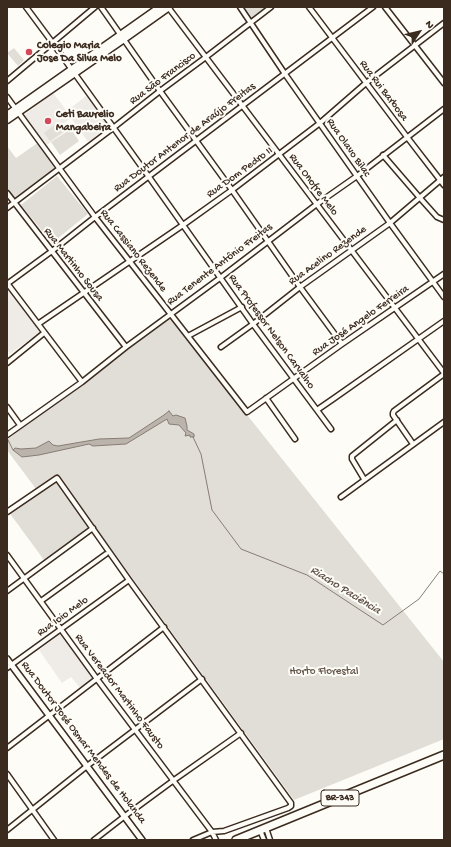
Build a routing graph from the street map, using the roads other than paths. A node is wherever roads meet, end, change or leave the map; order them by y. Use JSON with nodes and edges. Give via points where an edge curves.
{"nodes":[{"id":1,"x":26,"y":7,"type":"edge"},
{"id":2,"x":95,"y":7,"type":"edge"},
{"id":3,"x":101,"y":7,"type":"edge"},
{"id":4,"x":160,"y":7,"type":"edge"},
{"id":5,"x":168,"y":7,"type":"edge"},
{"id":6,"x":240,"y":7,"type":"edge"},
{"id":7,"x":271,"y":7,"type":"edge"},
{"id":8,"x":309,"y":7,"type":"edge"},
{"id":9,"x":373,"y":7,"type":"edge"},
{"id":10,"x":385,"y":7,"type":"edge"},
{"id":11,"x":250,"y":23,"type":"junction"},
{"id":12,"x":444,"y":23,"type":"edge"},
{"id":13,"x":139,"y":25,"type":"junction"},
{"id":14,"x":123,"y":37,"type":"junction"},
{"id":15,"x":332,"y":38,"type":"junction"},
{"id":16,"x":52,"y":42,"type":"junction"},
{"id":17,"x":415,"y":46,"type":"junction"},
{"id":18,"x":206,"y":57,"type":"junction"},
{"id":19,"x":73,"y":71,"type":"junction"},
{"id":20,"x":285,"y":74,"type":"junction"},
{"id":21,"x":7,"y":81,"type":"edge"},
{"id":22,"x":444,"y":83,"type":"edge"},
{"id":23,"x":366,"y":84,"type":"junction"},
{"id":24,"x":160,"y":91,"type":"junction"},
{"id":25,"x":7,"y":97,"type":"edge"},
{"id":26,"x":243,"y":106,"type":"junction"},
{"id":27,"x":444,"y":109,"type":"edge"},
{"id":28,"x":17,"y":111,"type":"junction"},
{"id":29,"x":7,"y":115,"type":"edge"},
{"id":30,"x":7,"y":120,"type":"edge"},
{"id":31,"x":320,"y":123,"type":"junction"},
{"id":32,"x":113,"y":128,"type":"junction"},
{"id":33,"x":407,"y":138,"type":"junction"},
{"id":34,"x":197,"y":141,"type":"junction"},
{"id":35,"x":280,"y":155,"type":"junction"},
{"id":36,"x":384,"y":155,"type":"junction"},
{"id":37,"x":60,"y":168,"type":"junction"},
{"id":38,"x":357,"y":176,"type":"junction"},
{"id":39,"x":149,"y":177,"type":"junction"},
{"id":40,"x":442,"y":179,"type":"edge"},
{"id":41,"x":444,"y":185,"type":"edge"},
{"id":42,"x":232,"y":190,"type":"junction"},
{"id":43,"x":7,"y":193,"type":"edge"},
{"id":44,"x":420,"y":198,"type":"junction"},
{"id":45,"x":14,"y":203,"type":"junction"},
{"id":46,"x":317,"y":204,"type":"junction"},
{"id":47,"x":7,"y":208,"type":"edge"},
{"id":48,"x":95,"y":217,"type":"junction"},
{"id":49,"x":444,"y":220,"type":"edge"},
{"id":50,"x":390,"y":223,"type":"junction"},
{"id":51,"x":183,"y":225,"type":"junction"},
{"id":52,"x":268,"y":241,"type":"junction"},
{"id":53,"x":352,"y":250,"type":"junction"},
{"id":54,"x":52,"y":251,"type":"junction"},
{"id":55,"x":130,"y":261,"type":"junction"},
{"id":56,"x":444,"y":274,"type":"edge"},
{"id":57,"x":220,"y":278,"type":"junction"},
{"id":58,"x":433,"y":281,"type":"junction"},
{"id":59,"x":7,"y":283,"type":"edge"},
{"id":60,"x":300,"y":287,"type":"junction"},
{"id":61,"x":84,"y":293,"type":"junction"},
{"id":62,"x":444,"y":297,"type":"edge"},
{"id":63,"x":242,"y":307,"type":"junction"},
{"id":64,"x":394,"y":307,"type":"junction"},
{"id":65,"x":170,"y":314,"type":"junction"},
{"id":66,"x":444,"y":321,"type":"edge"},
{"id":67,"x":38,"y":324,"type":"junction"},
{"id":68,"x":253,"y":324,"type":"junction"},
{"id":69,"x":44,"y":333,"type":"junction"},
{"id":70,"x":188,"y":336,"type":"junction"},
{"id":71,"x":418,"y":340,"type":"junction"},
{"id":72,"x":342,"y":344,"type":"junction"},
{"id":73,"x":126,"y":347,"type":"junction"},
{"id":74,"x":221,"y":347,"type":"dead end"},
{"id":75,"x":7,"y":363,"type":"edge"},
{"id":76,"x":444,"y":374,"type":"edge"},
{"id":77,"x":293,"y":379,"type":"junction"},
{"id":78,"x":82,"y":382,"type":"junction"},
{"id":79,"x":266,"y":398,"type":"junction"},
{"id":80,"x":7,"y":407,"type":"edge"},
{"id":81,"x":317,"y":410,"type":"junction"},
{"id":82,"x":249,"y":411,"type":"joint"},
{"id":83,"x":397,"y":420,"type":"junction"},
{"id":84,"x":444,"y":422,"type":"edge"},
{"id":85,"x":20,"y":425,"type":"junction"},
{"id":86,"x":330,"y":429,"type":"dead end"},
{"id":87,"x":7,"y":435,"type":"edge"},
{"id":88,"x":295,"y":438,"type":"dead end"},
{"id":89,"x":413,"y":444,"type":"junction"},
{"id":90,"x":364,"y":479,"type":"junction"},
{"id":91,"x":341,"y":497,"type":"dead end"},
{"id":92,"x":7,"y":512,"type":"edge"},
{"id":93,"x":93,"y":528,"type":"junction"},
{"id":94,"x":7,"y":554,"type":"edge"},
{"id":95,"x":106,"y":554,"type":"dead end"},
{"id":96,"x":24,"y":578,"type":"junction"},
{"id":97,"x":129,"y":580,"type":"junction"},
{"id":98,"x":7,"y":591,"type":"edge"},
{"id":99,"x":41,"y":601,"type":"junction"},
{"id":100,"x":164,"y":627,"type":"junction"},
{"id":101,"x":61,"y":629,"type":"junction"},
{"id":102,"x":7,"y":659,"type":"edge"},
{"id":103,"x":9,"y":667,"type":"edge"},
{"id":104,"x":97,"y":679,"type":"junction"},
{"id":105,"x":202,"y":679,"type":"junction"},
{"id":106,"x":49,"y":716,"type":"junction"},
{"id":107,"x":136,"y":730,"type":"junction"},
{"id":108,"x":241,"y":733,"type":"junction"},
{"id":109,"x":7,"y":748,"type":"edge"},
{"id":110,"x":444,"y":755,"type":"edge"},
{"id":111,"x":87,"y":766,"type":"junction"},
{"id":112,"x":7,"y":774,"type":"edge"},
{"id":113,"x":174,"y":780,"type":"junction"},
{"id":114,"x":33,"y":809,"type":"junction"},
{"id":115,"x":124,"y":816,"type":"junction"},
{"id":116,"x":263,"y":829,"type":"junction"},
{"id":117,"x":7,"y":830,"type":"edge"},
{"id":118,"x":212,"y":832,"type":"junction"},
{"id":119,"x":54,"y":840,"type":"edge"},
{"id":120,"x":94,"y":840,"type":"edge"},
{"id":121,"x":142,"y":840,"type":"edge"},
{"id":122,"x":193,"y":840,"type":"edge"},
{"id":123,"x":216,"y":840,"type":"edge"},
{"id":124,"x":236,"y":840,"type":"edge"},
{"id":125,"x":264,"y":840,"type":"edge"},
{"id":126,"x":270,"y":840,"type":"edge"}],
"edges":[{"from":1,"to":16,"type":"street","name":"Rua Professor Nelson Carvalho"},
{"from":2,"to":16,"type":"street"},
{"from":3,"to":14,"type":"street"},
{"from":4,"to":13,"type":"main road"},
{"from":5,"to":13,"type":"main road"},
{"from":5,"to":18,"type":"street","name":"Rua Onofre Melo"},
{"from":6,"to":11,"type":"street","name":"Rua Olavo Bilac"},
{"from":7,"to":11,"type":"street","name":"Rua São Francisco"},
{"from":8,"to":15,"type":"street","name":"Rua Rui Barbosa"},
{"from":9,"to":15,"type":"street","name":"Rua Doutor Antenor de Araújo Freitas"},
{"from":10,"to":17,"type":"street"},
{"from":11,"to":18,"type":"street","name":"Rua São Francisco"},
{"from":11,"to":20,"type":"street","name":"Rua Olavo Bilac"},
{"from":12,"to":17,"type":"street","name":"Rua Dom Pedro II"},
{"from":13,"to":14,"type":"main road"},
{"from":14,"to":19,"type":"main road"},
{"from":14,"to":24,"type":"street"},
{"from":15,"to":20,"type":"street","name":"Rua Doutor Antenor de Araújo Freitas"},
{"from":15,"to":23,"type":"street","name":"Rua Rui Barbosa"},
{"from":16,"to":19,"type":"street","name":"Rua Professor Nelson Carvalho"},
{"from":16,"to":21,"type":"street"},
{"from":17,"to":22,"type":"street"},
{"from":17,"to":23,"type":"street","name":"Rua Dom Pedro II"},
{"from":18,"to":24,"type":"street","name":"Rua São Francisco"},
{"from":18,"to":26,"type":"street","name":"Rua Onofre Melo"},
{"from":19,"to":28,"type":"main road"},
{"from":19,"to":32,"type":"street","name":"Rua Professor Nelson Carvalho"},
{"from":20,"to":26,"type":"street","name":"Rua Doutor Antenor de Araújo Freitas"},
{"from":20,"to":31,"type":"street","name":"Rua Olavo Bilac"},
{"from":23,"to":31,"type":"street","name":"Rua Dom Pedro II"},
{"from":23,"to":33,"type":"street","name":"Rua Rui Barbosa"},
{"from":24,"to":32,"type":"street","name":"Rua São Francisco"},
{"from":24,"to":34,"type":"street"},
{"from":25,"to":28,"type":"street","name":"Rua Cassiano Rezende"},
{"from":26,"to":34,"type":"street","name":"Rua Doutor Antenor de Araújo Freitas"},
{"from":26,"to":35,"type":"street","name":"Rua Onofre Melo"},
{"from":27,"to":33,"type":"street","name":"Rua Tenente Antônio Freitas"},
{"from":28,"to":29,"type":"main road"},
{"from":28,"to":30,"type":"main road"},
{"from":28,"to":37,"type":"street","name":"Rua Cassiano Rezende"},
{"from":31,"to":35,"type":"street","name":"Rua Dom Pedro II"},
{"from":31,"to":38,"type":"street","name":"Rua Olavo Bilac"},
{"from":32,"to":37,"type":"street","name":"Rua São Francisco"},
{"from":32,"to":39,"type":"street","name":"Rua Professor Nelson Carvalho"},
{"from":33,"to":36,"type":"street","name":"Rua Tenente Antônio Freitas"},
{"from":33,"to":40,"type":"street","name":"Rua Rui Barbosa"},
{"from":34,"to":39,"type":"street","name":"Rua Doutor Antenor de Araújo Freitas"},
{"from":34,"to":42,"type":"street"},
{"from":35,"to":42,"type":"street","name":"Rua Dom Pedro II"},
{"from":35,"to":46,"type":"street","name":"Rua Onofre Melo"},
{"from":36,"to":38,"type":"street","name":"Rua Tenente Antônio Freitas"},
{"from":36,"to":44,"type":"street"},
{"from":37,"to":45,"type":"street","name":"Rua São Francisco"},
{"from":37,"to":48,"type":"street","name":"Rua Cassiano Rezende"},
{"from":38,"to":46,"type":"street","name":"Rua Tenente Antônio Freitas"},
{"from":38,"to":50,"type":"street","name":"Rua Olavo Bilac"},
{"from":39,"to":48,"type":"street","name":"Rua Doutor Antenor de Araújo Freitas"},
{"from":39,"to":51,"type":"street","name":"Rua Professor Nelson Carvalho"},
{"from":40,"to":41,"type":"street","name":"Rua Rui Barbosa"},
{"from":40,"to":44,"type":"street","name":"Rua Acelino Rezende"},
{"from":42,"to":51,"type":"street","name":"Rua Dom Pedro II"},
{"from":42,"to":52,"type":"street"},
{"from":43,"to":45,"type":"street","name":"Rua Martinho Sousa"},
{"from":44,"to":49,"type":"street","via":[[437,217]]},
{"from":44,"to":50,"type":"street","name":"Rua Acelino Rezende"},
{"from":45,"to":47,"type":"street","name":"Rua São Francisco"},
{"from":45,"to":54,"type":"street","name":"Rua Martinho Sousa"},
{"from":46,"to":52,"type":"street","name":"Rua Tenente Antônio Freitas"},
{"from":46,"to":53,"type":"street","name":"Rua Onofre Melo"},
{"from":48,"to":54,"type":"street","name":"Rua Doutor Antenor de Araújo Freitas"},
{"from":48,"to":55,"type":"street","name":"Rua Cassiano Rezende"},
{"from":50,"to":53,"type":"street","name":"Rua Acelino Rezende"},
{"from":50,"to":58,"type":"street","name":"Rua Olavo Bilac"},
{"from":51,"to":55,"type":"street","name":"Rua Dom Pedro II"},
{"from":51,"to":57,"type":"street","name":"Rua Professor Nelson Carvalho"},
{"from":52,"to":57,"type":"street","name":"Rua Tenente Antônio Freitas"},
{"from":52,"to":60,"type":"street"},
{"from":53,"to":60,"type":"street","name":"Rua Acelino Rezende"},
{"from":53,"to":64,"type":"street","name":"Rua Onofre Melo"},
{"from":54,"to":59,"type":"street","name":"Rua Doutor Antenor de Araújo Freitas"},
{"from":54,"to":61,"type":"street","name":"Rua Martinho Sousa"},
{"from":55,"to":61,"type":"street","name":"Rua Dom Pedro II"},
{"from":55,"to":65,"type":"street","name":"Rua Cassiano Rezende"},
{"from":56,"to":58,"type":"street","name":"Rua José Angelo Ferreira"},
{"from":57,"to":63,"type":"street","name":"Rua Professor Nelson Carvalho"},
{"from":57,"to":65,"type":"street","name":"Rua Tenente Antônio Freitas"},
{"from":58,"to":62,"type":"street","name":"Rua Olavo Bilac"},
{"from":58,"to":64,"type":"street","name":"Rua José Angelo Ferreira"},
{"from":59,"to":67,"type":"street"},
{"from":60,"to":68,"type":"street","name":"Rua Acelino Rezende"},
{"from":60,"to":72,"type":"street"},
{"from":61,"to":67,"type":"street","name":"Rua Dom Pedro II"},
{"from":61,"to":73,"type":"street","name":"Rua Martinho Sousa"},
{"from":63,"to":68,"type":"street","name":"Rua Professor Nelson Carvalho"},
{"from":63,"to":70,"type":"street"},
{"from":64,"to":71,"type":"street","name":"Rua Onofre Melo"},
{"from":64,"to":72,"type":"street","name":"Rua José Angelo Ferreira"},
{"from":65,"to":70,"type":"street","name":"Rua Cassiano Rezende"},
{"from":65,"to":73,"type":"street","name":"Rua Tenente Antônio Freitas"},
{"from":66,"to":71,"type":"street"},
{"from":67,"to":69,"type":"street"},
{"from":68,"to":74,"type":"street","name":"Rua Acelino Rezende"},
{"from":68,"to":77,"type":"street","name":"Rua Professor Nelson Carvalho"},
{"from":69,"to":75,"type":"street"},
{"from":69,"to":78,"type":"street"},
{"from":70,"to":82,"type":"street","name":"Rua Cassiano Rezende","via":[[247,412]]},
{"from":71,"to":76,"type":"street","name":"Rua Onofre Melo"},
{"from":71,"to":81,"type":"street"},
{"from":72,"to":77,"type":"street","name":"Rua José Angelo Ferreira"},
{"from":73,"to":78,"type":"street","name":"Rua Tenente Antônio Freitas"},
{"from":76,"to":83,"type":"street","via":[[394,411]]},
{"from":77,"to":79,"type":"street","name":"Rua José Angelo Ferreira"},
{"from":77,"to":81,"type":"street","name":"Rua Professor Nelson Carvalho"},
{"from":78,"to":85,"type":"street","name":"Rua Tenente Antônio Freitas"},
{"from":79,"to":82,"type":"street","name":"Rua José Angelo Ferreira"},
{"from":79,"to":88,"type":"street"},
{"from":80,"to":85,"type":"street"},
{"from":81,"to":86,"type":"street","name":"Rua Professor Nelson Carvalho"},
{"from":83,"to":89,"type":"street"},
{"from":83,"to":90,"type":"street","via":[[352,455]]},
{"from":84,"to":89,"type":"street"},
{"from":85,"to":87,"type":"street","name":"Rua Tenente Antônio Freitas"},
{"from":89,"to":90,"type":"street"},
{"from":90,"to":91,"type":"street"},
{"from":92,"to":93,"type":"street","via":[[57,478]]},
{"from":93,"to":96,"type":"street"},
{"from":93,"to":97,"type":"street"},
{"from":94,"to":96,"type":"street","name":"Rua Vereador Martinho Fausto"},
{"from":95,"to":99,"type":"street"},
{"from":96,"to":98,"type":"street"},
{"from":96,"to":99,"type":"street","name":"Rua Vereador Martinho Fausto"},
{"from":97,"to":100,"type":"street"},
{"from":97,"to":101,"type":"street","name":"Rua Ioio Melo"},
{"from":99,"to":101,"type":"street","name":"Rua Vereador Martinho Fausto"},
{"from":100,"to":104,"type":"street"},
{"from":100,"to":105,"type":"street"},
{"from":101,"to":103,"type":"street","name":"Rua Ioio Melo"},
{"from":101,"to":104,"type":"street","name":"Rua Vereador Martinho Fausto"},
{"from":102,"to":103,"type":"street","name":"Rua Doutor José Osmar Mendes de Holanda"},
{"from":103,"to":106,"type":"street","name":"Rua Doutor José Osmar Mendes de Holanda"},
{"from":104,"to":106,"type":"street"},
{"from":104,"to":107,"type":"street","name":"Rua Vereador Martinho Fausto"},
{"from":105,"to":107,"type":"street"},
{"from":105,"to":108,"type":"street"},
{"from":106,"to":109,"type":"street"},
{"from":106,"to":111,"type":"street","name":"Rua Doutor José Osmar Mendes de Holanda"},
{"from":107,"to":111,"type":"street"},
{"from":107,"to":113,"type":"street","name":"Rua Vereador Martinho Fausto"},
{"from":108,"to":113,"type":"street"},
{"from":108,"to":118,"type":"street","via":[[292,805],[224,831]]},
{"from":110,"to":116,"type":"highway","number":"BR-343"},
{"from":111,"to":114,"type":"street"},
{"from":111,"to":115,"type":"street","name":"Rua Doutor José Osmar Mendes de Holanda"},
{"from":112,"to":114,"type":"street"},
{"from":113,"to":115,"type":"street"},
{"from":113,"to":118,"type":"street","name":"Rua Vereador Martinho Fausto"},
{"from":114,"to":117,"type":"street"},
{"from":114,"to":119,"type":"street"},
{"from":115,"to":120,"type":"street"},
{"from":115,"to":121,"type":"street","name":"Rua Doutor José Osmar Mendes de Holanda"},
{"from":116,"to":124,"type":"highway","number":"BR-343"},
{"from":116,"to":125,"type":"street"},
{"from":116,"to":126,"type":"street"},
{"from":118,"to":122,"type":"street"},
{"from":118,"to":123,"type":"street","name":"Rua Vereador Martinho Fausto"}]}
